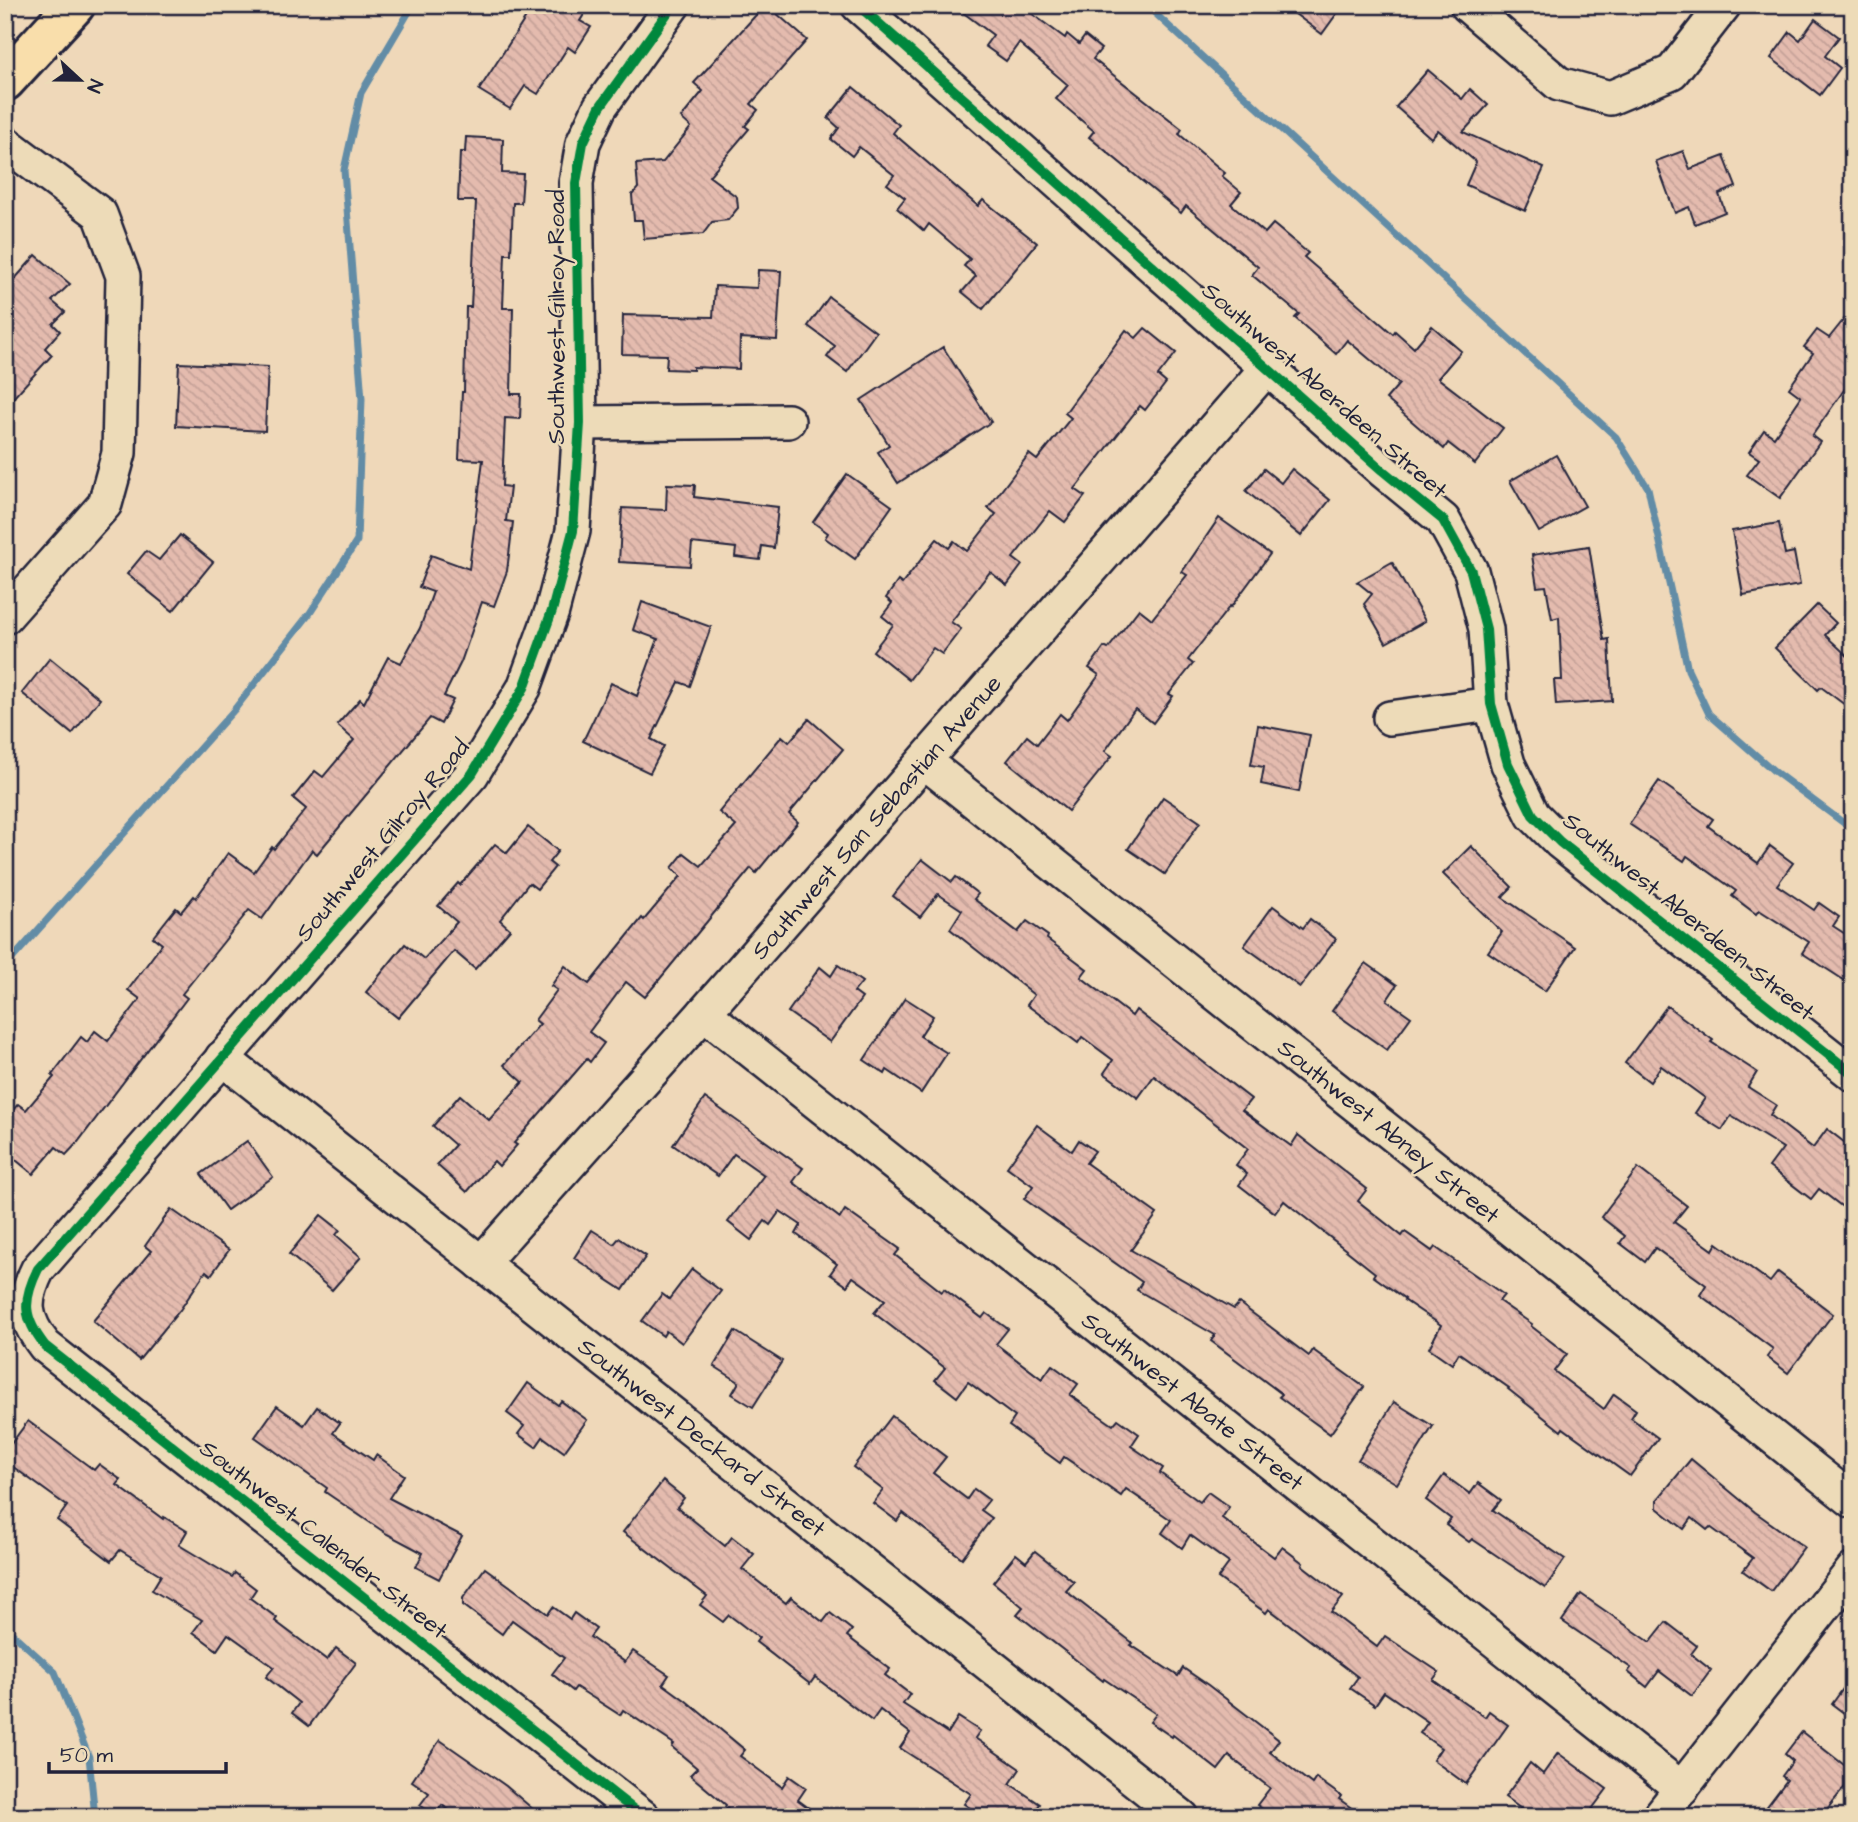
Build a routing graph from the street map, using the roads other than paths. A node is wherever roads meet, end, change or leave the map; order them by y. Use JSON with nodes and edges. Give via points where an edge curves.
{"nodes":[{"id":1,"x":673,"y":5,"type":"edge"},
{"id":2,"x":858,"y":5,"type":"edge"},
{"id":3,"x":1466,"y":5,"type":"edge"},
{"id":4,"x":1724,"y":5,"type":"edge"},
{"id":5,"x":69,"y":7,"type":"edge"},
{"id":6,"x":5,"y":81,"type":"edge"},
{"id":7,"x":5,"y":143,"type":"edge"},
{"id":8,"x":1267,"y":368,"type":"junction"},
{"id":9,"x":788,"y":421,"type":"dead end"},
{"id":10,"x":580,"y":423,"type":"junction"},
{"id":11,"x":5,"y":617,"type":"edge"},
{"id":12,"x":1491,"y":704,"type":"junction"},
{"id":13,"x":1390,"y":718,"type":"dead end"},
{"id":14,"x":925,"y":762,"type":"junction"},
{"id":15,"x":704,"y":1013,"type":"junction"},
{"id":16,"x":222,"y":1058,"type":"junction"},
{"id":17,"x":1853,"y":1074,"type":"edge"},
{"id":18,"x":481,"y":1263,"type":"junction"},
{"id":19,"x":38,"y":1269,"type":"joint"},
{"id":20,"x":1853,"y":1500,"type":"edge"},
{"id":21,"x":1853,"y":1570,"type":"edge"},
{"id":22,"x":1682,"y":1789,"type":"junction"},
{"id":23,"x":643,"y":1817,"type":"edge"},
{"id":24,"x":1182,"y":1817,"type":"edge"},
{"id":25,"x":1659,"y":1817,"type":"edge"}],
"edges":[{"from":1,"to":10,"type":"street","name":"Southwest Gilroy Road","via":[[600,107],[583,143],[576,183]]},
{"from":2,"to":8,"type":"street","name":"Southwest Aberdeen Street"},
{"from":3,"to":4,"type":"street","via":[[1559,84],[1610,97],[1672,72]]},
{"from":5,"to":6,"type":"main road"},
{"from":7,"to":11,"type":"street","via":[[100,214],[123,276],[120,453],[105,504]]},
{"from":8,"to":12,"type":"street","name":"Southwest Aberdeen Street","via":[[1443,520],[1471,571],[1486,629]]},
{"from":8,"to":14,"type":"street","name":"Southwest San Sebastian Avenue"},
{"from":9,"to":10,"type":"street"},
{"from":10,"to":16,"type":"street","name":"Southwest Gilroy Road","via":[[573,531],[552,611],[524,688],[472,774]]},
{"from":12,"to":13,"type":"street"},
{"from":12,"to":17,"type":"street","name":"Southwest Aberdeen Street","via":[[1508,764],[1533,816]]},
{"from":14,"to":15,"type":"street","name":"Southwest San Sebastian Avenue"},
{"from":14,"to":20,"type":"street","name":"Southwest Abney Street"},
{"from":15,"to":18,"type":"street","name":"Southwest San Sebastian Avenue"},
{"from":15,"to":22,"type":"street","name":"Southwest Abate Street"},
{"from":16,"to":18,"type":"street","name":"Southwest Deckard Street"},
{"from":16,"to":19,"type":"street","name":"Southwest Gilroy Road"},
{"from":18,"to":24,"type":"street","name":"Southwest Deckard Street"},
{"from":19,"to":23,"type":"street","name":"Southwest Calender Street","via":[[26,1304],[33,1332],[45,1346]]},
{"from":21,"to":22,"type":"street"},
{"from":22,"to":25,"type":"street"}]}
